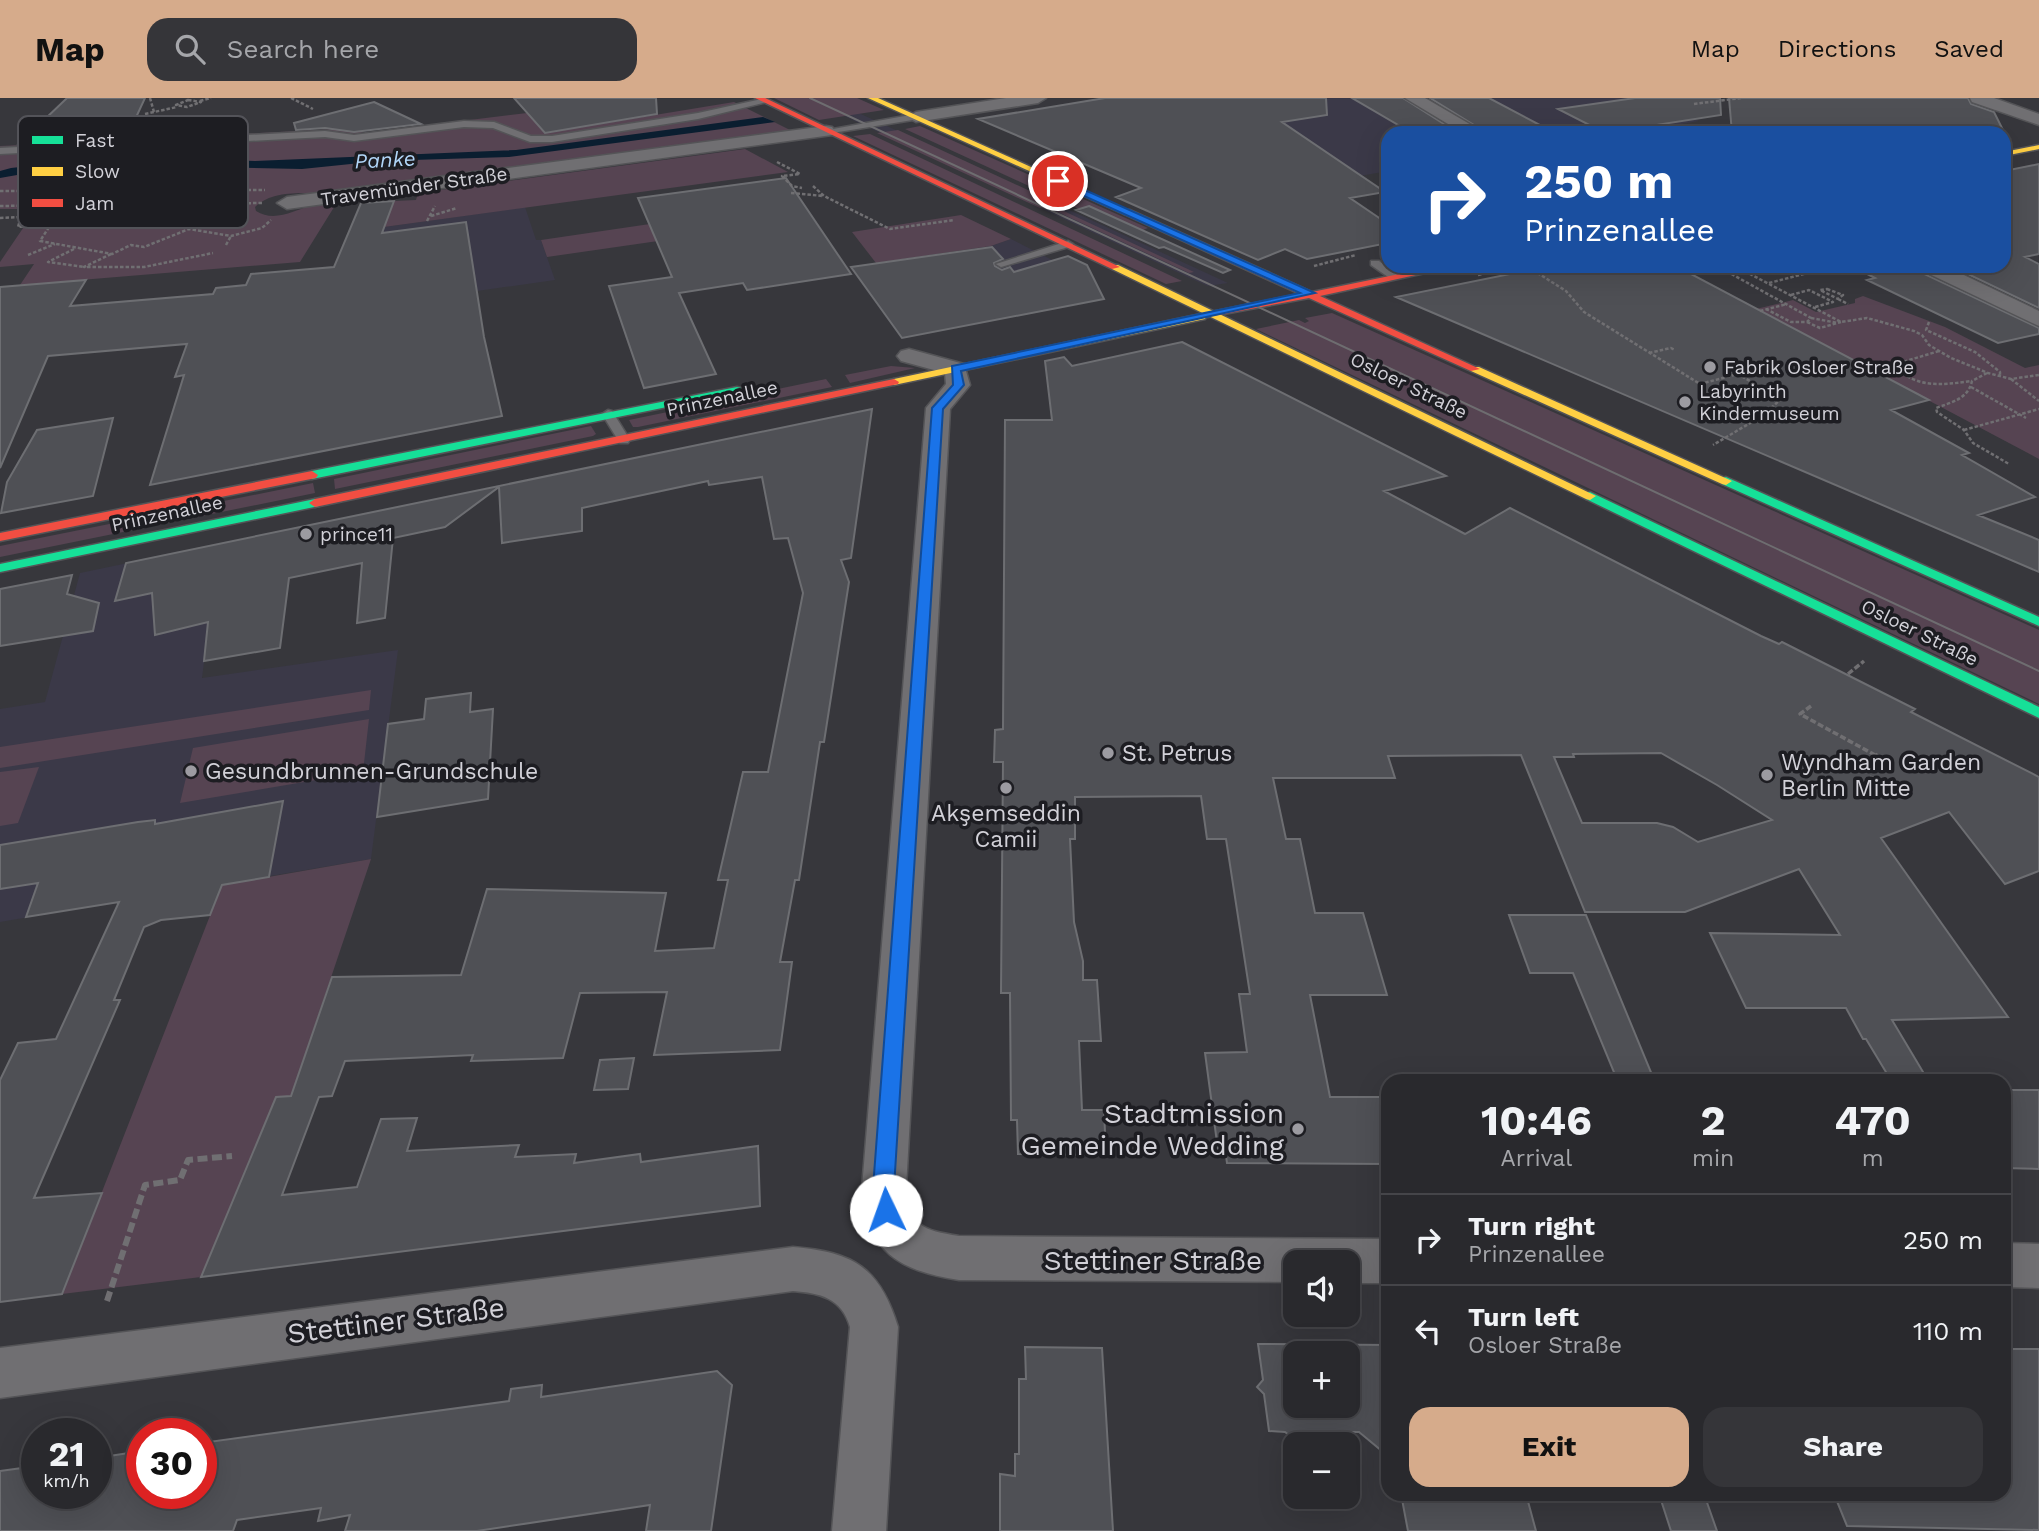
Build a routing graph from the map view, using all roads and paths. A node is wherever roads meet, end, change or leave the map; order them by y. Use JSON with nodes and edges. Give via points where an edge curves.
{"nodes":[{"id":1,"x":150,"y":98,"type":"edge"},
{"id":2,"x":211,"y":98,"type":"edge"},
{"id":3,"x":291,"y":98,"type":"edge"},
{"id":4,"x":872,"y":98,"type":"edge"},
{"id":5,"x":1038,"y":98,"type":"edge"},
{"id":6,"x":1413,"y":98,"type":"edge"},
{"id":7,"x":1741,"y":98,"type":"edge"},
{"id":8,"x":1978,"y":98,"type":"edge"},
{"id":9,"x":761,"y":99,"type":"edge"},
{"id":10,"x":200,"y":101,"type":"junction"},
{"id":11,"x":1694,"y":104,"type":"dead end"},
{"id":12,"x":177,"y":106,"type":"junction"},
{"id":13,"x":313,"y":109,"type":"dead end"},
{"id":14,"x":154,"y":112,"type":"junction"},
{"id":15,"x":145,"y":114,"type":"dead end"},
{"id":16,"x":916,"y":117,"type":"junction"},
{"id":17,"x":2039,"y":120,"type":"edge"},
{"id":18,"x":1463,"y":126,"type":"edge"},
{"id":19,"x":826,"y":131,"type":"junction"},
{"id":20,"x":248,"y":138,"type":"edge"},
{"id":21,"x":2011,"y":139,"type":"edge"},
{"id":22,"x":2038,"y":142,"type":"edge"},
{"id":23,"x":18,"y":150,"type":"edge"},
{"id":24,"x":0,"y":151,"type":"edge"},
{"id":25,"x":2011,"y":152,"type":"edge"},
{"id":26,"x":769,"y":158,"type":"dead end"},
{"id":27,"x":813,"y":186,"type":"dead end"},
{"id":28,"x":802,"y":188,"type":"dead end"},
{"id":29,"x":248,"y":190,"type":"edge"},
{"id":30,"x":266,"y":190,"type":"dead end"},
{"id":31,"x":0,"y":191,"type":"edge"},
{"id":32,"x":18,"y":191,"type":"edge"},
{"id":33,"x":791,"y":193,"type":"dead end"},
{"id":34,"x":824,"y":196,"type":"junction"},
{"id":35,"x":18,"y":205,"type":"edge"},
{"id":36,"x":0,"y":206,"type":"edge"},
{"id":37,"x":248,"y":209,"type":"edge"},
{"id":38,"x":281,"y":210,"type":"junction"},
{"id":39,"x":18,"y":217,"type":"edge"},
{"id":40,"x":0,"y":218,"type":"edge"},
{"id":41,"x":960,"y":219,"type":"dead end"},
{"id":42,"x":48,"y":228,"type":"edge"},
{"id":43,"x":231,"y":236,"type":"junction"},
{"id":44,"x":55,"y":244,"type":"junction"},
{"id":45,"x":1068,"y":244,"type":"junction"},
{"id":46,"x":226,"y":245,"type":"dead end"},
{"id":47,"x":76,"y":248,"type":"junction"},
{"id":48,"x":213,"y":253,"type":"dead end"},
{"id":49,"x":112,"y":254,"type":"junction"},
{"id":50,"x":28,"y":255,"type":"dead end"},
{"id":51,"x":1381,"y":262,"type":"edge"},
{"id":52,"x":1001,"y":264,"type":"dead end"},
{"id":53,"x":83,"y":267,"type":"junction"},
{"id":54,"x":1354,"y":267,"type":"dead end"},
{"id":55,"x":1391,"y":273,"type":"edge"},
{"id":56,"x":1416,"y":273,"type":"edge"},
{"id":57,"x":1538,"y":273,"type":"edge"},
{"id":58,"x":1730,"y":273,"type":"edge"},
{"id":59,"x":1748,"y":273,"type":"edge"},
{"id":60,"x":1809,"y":273,"type":"edge"},
{"id":61,"x":1943,"y":273,"type":"edge"},
{"id":62,"x":1307,"y":276,"type":"dead end"},
{"id":63,"x":1395,"y":277,"type":"junction"},
{"id":64,"x":1281,"y":280,"type":"junction"},
{"id":65,"x":1769,"y":284,"type":"junction"},
{"id":66,"x":1247,"y":287,"type":"dead end"},
{"id":67,"x":1215,"y":293,"type":"dead end"},
{"id":68,"x":1310,"y":293,"type":"junction"},
{"id":69,"x":1828,"y":294,"type":"junction"},
{"id":70,"x":1790,"y":295,"type":"junction"},
{"id":71,"x":1821,"y":296,"type":"junction"},
{"id":72,"x":1838,"y":299,"type":"junction"},
{"id":73,"x":1184,"y":300,"type":"junction"},
{"id":74,"x":1788,"y":304,"type":"junction"},
{"id":75,"x":1848,"y":304,"type":"dead end"},
{"id":76,"x":1159,"y":305,"type":"dead end"},
{"id":77,"x":1814,"y":307,"type":"junction"},
{"id":78,"x":1766,"y":309,"type":"junction"},
{"id":79,"x":1760,"y":311,"type":"dead end"},
{"id":80,"x":1212,"y":314,"type":"junction"},
{"id":81,"x":1811,"y":318,"type":"junction"},
{"id":82,"x":2039,"y":319,"type":"edge"},
{"id":83,"x":1807,"y":322,"type":"junction"},
{"id":84,"x":1929,"y":322,"type":"dead end"},
{"id":85,"x":1840,"y":323,"type":"junction"},
{"id":86,"x":1933,"y":334,"type":"junction"},
{"id":87,"x":1922,"y":335,"type":"junction"},
{"id":88,"x":1675,"y":351,"type":"dead end"},
{"id":89,"x":1939,"y":351,"type":"junction"},
{"id":90,"x":1649,"y":354,"type":"junction"},
{"id":91,"x":927,"y":362,"type":"junction"},
{"id":92,"x":1988,"y":373,"type":"junction"},
{"id":93,"x":2039,"y":375,"type":"edge"},
{"id":94,"x":2000,"y":376,"type":"junction"},
{"id":95,"x":2011,"y":379,"type":"junction"},
{"id":96,"x":1972,"y":381,"type":"junction"},
{"id":97,"x":758,"y":386,"type":"dead end"},
{"id":98,"x":1971,"y":387,"type":"junction"},
{"id":99,"x":2039,"y":401,"type":"edge"},
{"id":100,"x":938,"y":408,"type":"junction"},
{"id":101,"x":2039,"y":409,"type":"edge"},
{"id":102,"x":608,"y":414,"type":"junction"},
{"id":103,"x":2018,"y":415,"type":"junction"},
{"id":104,"x":2026,"y":418,"type":"dead end"},
{"id":105,"x":1964,"y":429,"type":"junction"},
{"id":106,"x":624,"y":440,"type":"junction"},
{"id":107,"x":1706,"y":450,"type":"dead end"},
{"id":108,"x":2009,"y":464,"type":"dead end"},
{"id":109,"x":0,"y":537,"type":"edge"},
{"id":110,"x":0,"y":568,"type":"edge"},
{"id":111,"x":2039,"y":622,"type":"edge"},
{"id":112,"x":1868,"y":658,"type":"dead end"},
{"id":113,"x":1848,"y":674,"type":"dead end"},
{"id":114,"x":1811,"y":706,"type":"dead end"},
{"id":115,"x":2039,"y":713,"type":"edge"},
{"id":116,"x":1868,"y":795,"type":"dead end"},
{"id":117,"x":232,"y":1156,"type":"dead end"},
{"id":118,"x":1381,"y":1261,"type":"edge"},
{"id":119,"x":2011,"y":1265,"type":"edge"},
{"id":120,"x":2039,"y":1266,"type":"edge"},
{"id":121,"x":107,"y":1301,"type":"dead end"},
{"id":122,"x":0,"y":1373,"type":"edge"},
{"id":123,"x":859,"y":1531,"type":"edge"}],
"edges":[{"from":1,"to":14,"type":"path"},
{"from":2,"to":10,"type":"path"},
{"from":3,"to":13,"type":"path"},
{"from":4,"to":16,"type":"main road","name":"Osloer Straße"},
{"from":5,"to":16,"type":"street"},
{"from":6,"to":18,"type":"street"},
{"from":7,"to":11,"type":"path"},
{"from":8,"to":17,"type":"street"},
{"from":9,"to":19,"type":"main road","name":"Osloer Straße"},
{"from":9,"to":20,"type":"lane","via":[[698,116],[552,139],[530,139],[494,125],[464,124],[354,138],[325,134]]},
{"from":10,"to":12,"type":"path","via":[[196,106]]},
{"from":10,"to":12,"type":"path"},
{"from":12,"to":14,"type":"path"},
{"from":14,"to":15,"type":"path"},
{"from":16,"to":19,"type":"lane"},
{"from":16,"to":64,"type":"main road","name":"Osloer Straße"},
{"from":19,"to":38,"type":"street","name":"Travemünder Straße"},
{"from":19,"to":45,"type":"main road","name":"Osloer Straße"},
{"from":21,"to":22,"type":"main road"},
{"from":22,"to":25,"type":"main road"},
{"from":23,"to":24,"type":"lane"},
{"from":26,"to":28,"type":"path","via":[[800,174],[782,176]]},
{"from":27,"to":34,"type":"path"},
{"from":29,"to":30,"type":"path"},
{"from":31,"to":32,"type":"path"},
{"from":33,"to":34,"type":"path"},
{"from":34,"to":41,"type":"path","via":[[890,229]]},
{"from":35,"to":36,"type":"path"},
{"from":37,"to":38,"type":"path"},
{"from":38,"to":43,"type":"path","via":[[262,228]]},
{"from":39,"to":40,"type":"path"},
{"from":42,"to":44,"type":"path","via":[[40,241]]},
{"from":43,"to":46,"type":"path"},
{"from":43,"to":49,"type":"path","via":[[189,229]]},
{"from":44,"to":47,"type":"path"},
{"from":44,"to":50,"type":"path"},
{"from":45,"to":52,"type":"lane"},
{"from":45,"to":73,"type":"main road","name":"Osloer Straße"},
{"from":47,"to":49,"type":"path"},
{"from":47,"to":53,"type":"path","via":[[48,262]]},
{"from":48,"to":53,"type":"path","via":[[144,267]]},
{"from":49,"to":53,"type":"path"},
{"from":51,"to":54,"type":"main road"},
{"from":55,"to":63,"type":"lane"},
{"from":56,"to":63,"type":"main road","name":"Prinzenallee"},
{"from":57,"to":90,"type":"path","via":[[1566,291],[1584,312]]},
{"from":58,"to":74,"type":"path"},
{"from":59,"to":65,"type":"path"},
{"from":60,"to":65,"type":"path"},
{"from":61,"to":82,"type":"street"},
{"from":62,"to":64,"type":"main road"},
{"from":63,"to":68,"type":"main road","name":"Prinzenallee"},
{"from":64,"to":66,"type":"main road"},
{"from":64,"to":68,"type":"main road","name":"Osloer Straße"},
{"from":65,"to":70,"type":"path"},
{"from":67,"to":73,"type":"main road"},
{"from":68,"to":80,"type":"main road","name":"Prinzenallee"},
{"from":68,"to":111,"type":"main road","name":"Osloer Straße"},
{"from":69,"to":71,"type":"path"},
{"from":69,"to":72,"type":"path"},
{"from":69,"to":72,"type":"path","via":[[1820,290],[1843,295]]},
{"from":70,"to":71,"type":"path","via":[[1809,290]]},
{"from":70,"to":77,"type":"path"},
{"from":71,"to":77,"type":"path","via":[[1833,302]]},
{"from":72,"to":75,"type":"path"},
{"from":73,"to":76,"type":"main road"},
{"from":73,"to":80,"type":"main road","name":"Osloer Straße"},
{"from":74,"to":78,"type":"path"},
{"from":74,"to":81,"type":"path"},
{"from":77,"to":85,"type":"path"},
{"from":78,"to":79,"type":"path"},
{"from":78,"to":83,"type":"path","via":[[1791,322]]},
{"from":80,"to":91,"type":"main road","name":"Prinzenallee"},
{"from":80,"to":115,"type":"main road","name":"Osloer Straße"},
{"from":81,"to":83,"type":"path"},
{"from":81,"to":85,"type":"path"},
{"from":83,"to":85,"type":"path","via":[[1820,328]]},
{"from":84,"to":86,"type":"path","via":[[1926,330]]},
{"from":85,"to":87,"type":"path","via":[[1867,318]]},
{"from":86,"to":87,"type":"path"},
{"from":86,"to":94,"type":"path","via":[[1986,357]]},
{"from":87,"to":89,"type":"path"},
{"from":88,"to":90,"type":"path"},
{"from":89,"to":92,"type":"path"},
{"from":89,"to":96,"type":"path","via":[[1893,365],[1923,385]]},
{"from":90,"to":107,"type":"path","via":[[1700,384],[1738,374],[1781,399]]},
{"from":91,"to":100,"type":"street","via":[[923,391]]},
{"from":91,"to":100,"type":"street","via":[[958,385]]},
{"from":91,"to":106,"type":"main road","name":"Prinzenallee"},
{"from":92,"to":94,"type":"path"},
{"from":92,"to":96,"type":"path"},
{"from":93,"to":95,"type":"path"},
{"from":94,"to":95,"type":"path"},
{"from":95,"to":99,"type":"path"},
{"from":96,"to":98,"type":"path"},
{"from":97,"to":102,"type":"main road","name":"Prinzenallee"},
{"from":98,"to":103,"type":"path"},
{"from":98,"to":105,"type":"path","via":[[1959,400],[1936,408]]},
{"from":100,"to":118,"type":"street","name":"Stettiner Straße","via":[[884,1188],[890,1225],[908,1245],[959,1258]]},
{"from":101,"to":103,"type":"path"},
{"from":102,"to":106,"type":"lane"},
{"from":102,"to":109,"type":"main road","name":"Prinzenallee"},
{"from":103,"to":104,"type":"path"},
{"from":103,"to":105,"type":"path"},
{"from":105,"to":108,"type":"path","via":[[1973,443]]},
{"from":106,"to":110,"type":"main road","name":"Prinzenallee"},
{"from":112,"to":113,"type":"path"},
{"from":114,"to":116,"type":"path","via":[[1800,715],[1877,756]]},
{"from":117,"to":121,"type":"path","via":[[188,1160],[180,1180],[145,1185]]},
{"from":119,"to":120,"type":"street"},
{"from":122,"to":123,"type":"street","name":"Stettiner Straße","via":[[793,1269],[826,1272],[848,1282],[864,1301],[874,1327]]}]}
